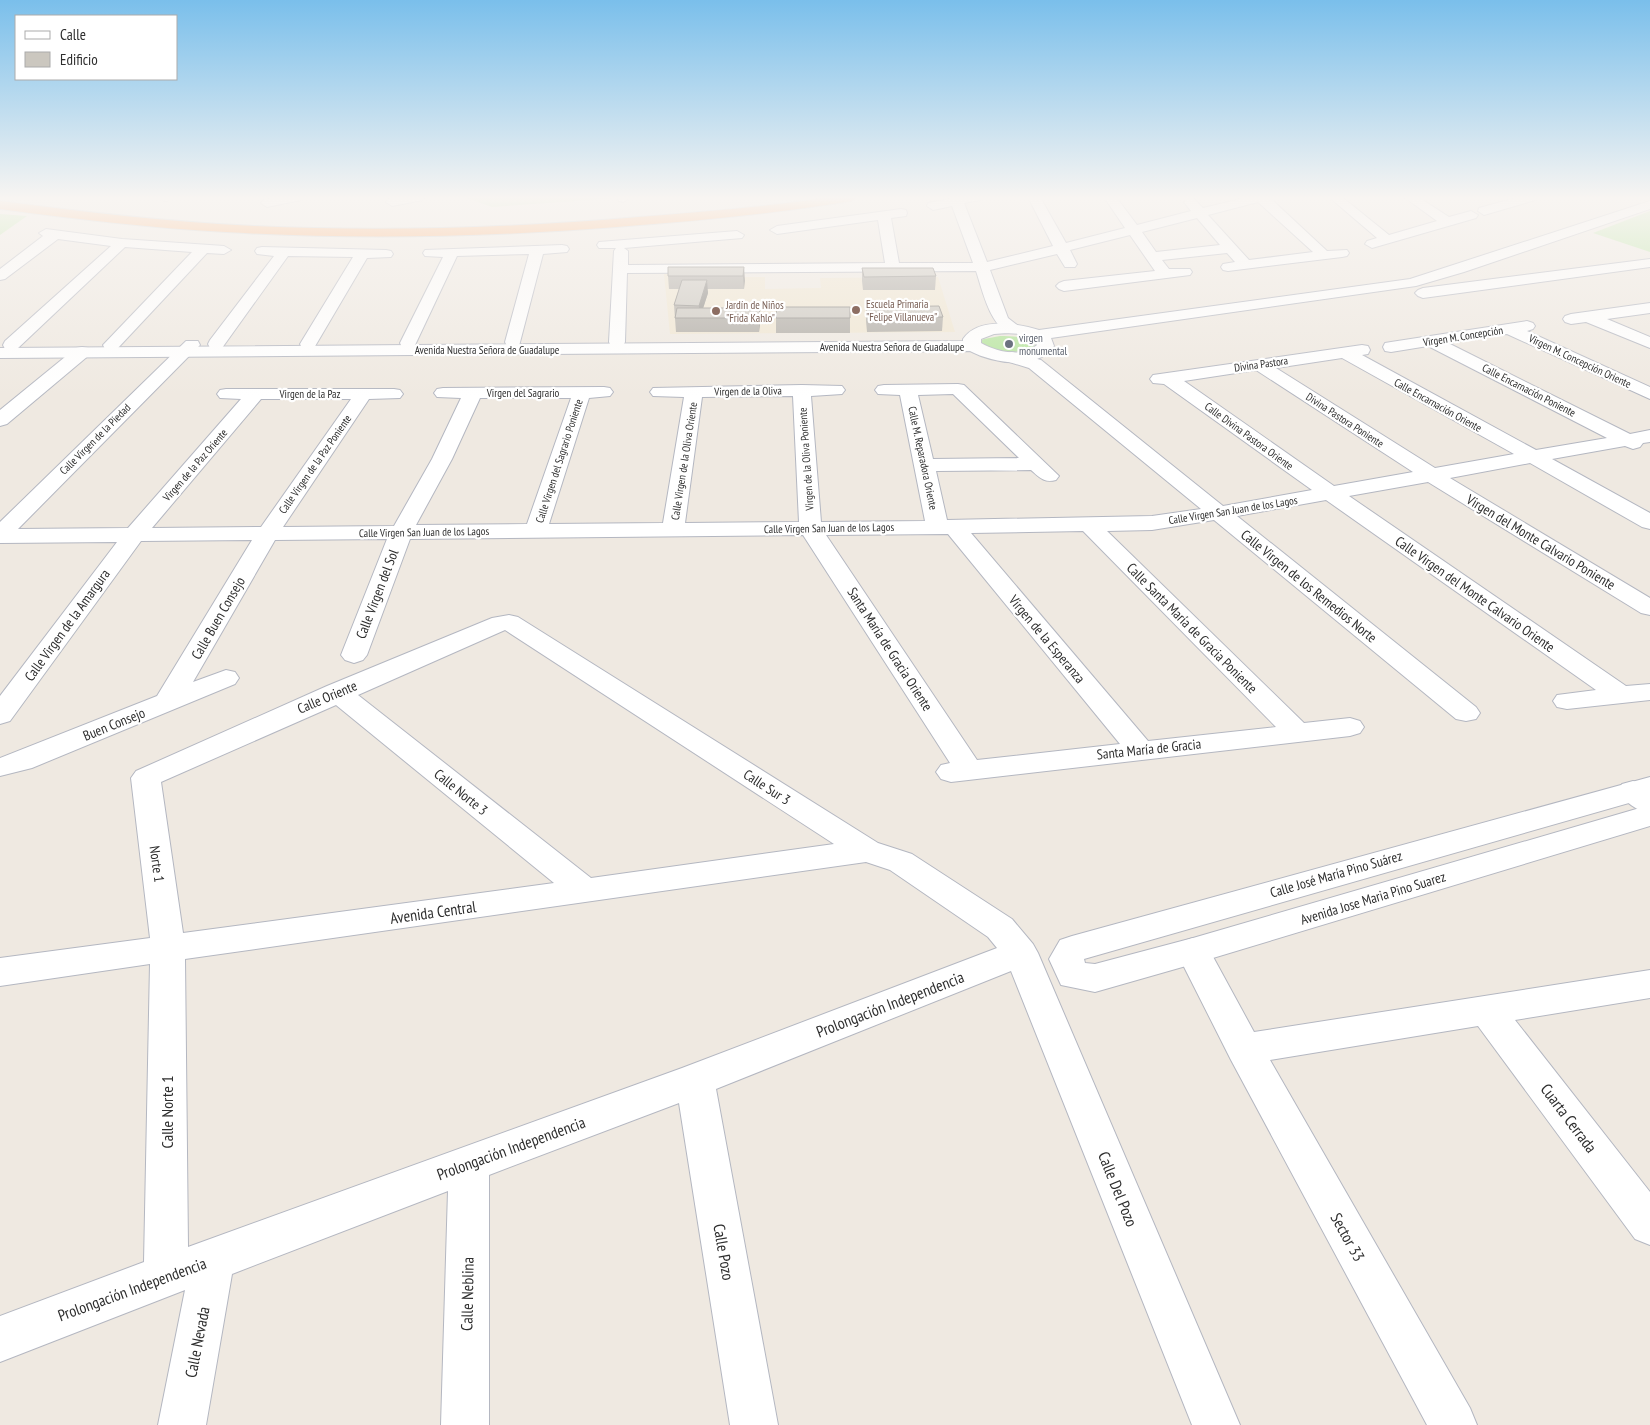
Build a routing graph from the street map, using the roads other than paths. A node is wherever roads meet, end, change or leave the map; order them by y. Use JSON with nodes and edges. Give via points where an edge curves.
{"nodes":[{"id":1,"x":15,"y":264,"type":"edge"},
{"id":2,"x":99,"y":264,"type":"edge"},
{"id":3,"x":189,"y":264,"type":"edge"},
{"id":4,"x":276,"y":264,"type":"edge"},
{"id":5,"x":356,"y":264,"type":"edge"},
{"id":6,"x":447,"y":264,"type":"edge"},
{"id":7,"x":533,"y":264,"type":"edge"},
{"id":8,"x":621,"y":264,"type":"edge"},
{"id":9,"x":708,"y":264,"type":"edge"},
{"id":10,"x":807,"y":264,"type":"edge"},
{"id":11,"x":892,"y":264,"type":"edge"},
{"id":12,"x":980,"y":264,"type":"edge"},
{"id":13,"x":996,"y":264,"type":"edge"},
{"id":14,"x":1070,"y":264,"type":"edge"},
{"id":15,"x":1158,"y":264,"type":"edge"},
{"id":16,"x":1258,"y":264,"type":"edge"},
{"id":17,"x":1476,"y":264,"type":"edge"},
{"id":18,"x":1494,"y":264,"type":"edge"},
{"id":19,"x":1650,"y":264,"type":"edge"},
{"id":20,"x":1245,"y":265,"type":"joint"},
{"id":21,"x":981,"y":267,"type":"junction"},
{"id":22,"x":1228,"y":267,"type":"dead end"},
{"id":23,"x":708,"y":268,"type":"junction"},
{"id":24,"x":807,"y":268,"type":"junction"},
{"id":25,"x":893,"y":268,"type":"junction"},
{"id":26,"x":621,"y":269,"type":"junction"},
{"id":27,"x":1459,"y":269,"type":"junction"},
{"id":28,"x":1184,"y":272,"type":"dead end"},
{"id":29,"x":1165,"y":275,"type":"junction"},
{"id":30,"x":0,"y":276,"type":"edge"},
{"id":31,"x":1546,"y":277,"type":"junction"},
{"id":32,"x":1080,"y":284,"type":"junction"},
{"id":33,"x":1497,"y":284,"type":"junction"},
{"id":34,"x":1064,"y":286,"type":"dead end"},
{"id":35,"x":1650,"y":308,"type":"edge"},
{"id":36,"x":1589,"y":316,"type":"junction"},
{"id":37,"x":1571,"y":320,"type":"dead end"},
{"id":38,"x":1536,"y":325,"type":"dead end"},
{"id":39,"x":1002,"y":326,"type":"junction"},
{"id":40,"x":1510,"y":329,"type":"junction"},
{"id":41,"x":1431,"y":341,"type":"junction"},
{"id":42,"x":513,"y":342,"type":"junction"},
{"id":43,"x":617,"y":342,"type":"junction"},
{"id":44,"x":972,"y":342,"type":"junction"},
{"id":45,"x":408,"y":343,"type":"junction"},
{"id":46,"x":1650,"y":343,"type":"edge"},
{"id":47,"x":216,"y":344,"type":"junction"},
{"id":48,"x":308,"y":344,"type":"junction"},
{"id":49,"x":111,"y":345,"type":"junction"},
{"id":50,"x":1391,"y":347,"type":"dead end"},
{"id":51,"x":4,"y":348,"type":"edge"},
{"id":52,"x":188,"y":349,"type":"junction"},
{"id":53,"x":1038,"y":349,"type":"junction"},
{"id":54,"x":1366,"y":349,"type":"dead end"},
{"id":55,"x":82,"y":352,"type":"junction"},
{"id":56,"x":1344,"y":352,"type":"junction"},
{"id":57,"x":1258,"y":364,"type":"junction"},
{"id":58,"x":1162,"y":378,"type":"joint"},
{"id":59,"x":802,"y":390,"type":"junction"},
{"id":60,"x":836,"y":390,"type":"dead end"},
{"id":61,"x":884,"y":390,"type":"dead end"},
{"id":62,"x":908,"y":390,"type":"junction"},
{"id":63,"x":593,"y":392,"type":"joint"},
{"id":64,"x":659,"y":392,"type":"dead end"},
{"id":65,"x":694,"y":392,"type":"junction"},
{"id":66,"x":443,"y":393,"type":"dead end"},
{"id":67,"x":473,"y":393,"type":"junction"},
{"id":68,"x":226,"y":394,"type":"dead end"},
{"id":69,"x":256,"y":394,"type":"junction"},
{"id":70,"x":364,"y":394,"type":"junction"},
{"id":71,"x":394,"y":394,"type":"dead end"},
{"id":72,"x":1650,"y":394,"type":"edge"},
{"id":73,"x":0,"y":420,"type":"edge"},
{"id":74,"x":19,"y":425,"type":"dead end"},
{"id":75,"x":0,"y":426,"type":"edge"},
{"id":76,"x":1650,"y":436,"type":"edge"},
{"id":77,"x":1627,"y":440,"type":"junction"},
{"id":78,"x":1650,"y":451,"type":"edge"},
{"id":79,"x":1532,"y":457,"type":"junction"},
{"id":80,"x":925,"y":465,"type":"junction"},
{"id":81,"x":1431,"y":475,"type":"junction"},
{"id":82,"x":1330,"y":493,"type":"junction"},
{"id":83,"x":1219,"y":513,"type":"junction"},
{"id":84,"x":1650,"y":522,"type":"edge"},
{"id":85,"x":1087,"y":523,"type":"junction"},
{"id":86,"x":946,"y":527,"type":"junction"},
{"id":87,"x":810,"y":528,"type":"junction"},
{"id":88,"x":673,"y":530,"type":"junction"},
{"id":89,"x":536,"y":531,"type":"junction"},
{"id":90,"x":401,"y":533,"type":"junction"},
{"id":91,"x":267,"y":534,"type":"junction"},
{"id":92,"x":0,"y":535,"type":"edge"},
{"id":93,"x":134,"y":535,"type":"junction"},
{"id":94,"x":1650,"y":608,"type":"edge"},
{"id":95,"x":509,"y":622,"type":"joint"},
{"id":96,"x":354,"y":654,"type":"dead end"},
{"id":97,"x":226,"y":678,"type":"dead end"},
{"id":98,"x":337,"y":692,"type":"junction"},
{"id":99,"x":1650,"y":692,"type":"edge"},
{"id":100,"x":1621,"y":695,"type":"junction"},
{"id":101,"x":1567,"y":701,"type":"dead end"},
{"id":102,"x":168,"y":702,"type":"junction"},
{"id":103,"x":1466,"y":713,"type":"dead end"},
{"id":104,"x":0,"y":716,"type":"edge"},
{"id":105,"x":1350,"y":727,"type":"dead end"},
{"id":106,"x":1297,"y":732,"type":"junction"},
{"id":107,"x":1140,"y":750,"type":"junction"},
{"id":108,"x":0,"y":767,"type":"edge"},
{"id":109,"x":959,"y":771,"type":"joint"},
{"id":110,"x":146,"y":778,"type":"joint"},
{"id":111,"x":1646,"y":799,"type":"edge"},
{"id":112,"x":867,"y":851,"type":"junction"},
{"id":113,"x":586,"y":891,"type":"junction"},
{"id":114,"x":168,"y":949,"type":"junction"},
{"id":115,"x":1193,"y":951,"type":"junction"},
{"id":116,"x":1021,"y":953,"type":"junction"},
{"id":117,"x":0,"y":972,"type":"edge"},
{"id":118,"x":1095,"y":978,"type":"joint"},
{"id":119,"x":1650,"y":984,"type":"edge"},
{"id":120,"x":1487,"y":1011,"type":"junction"},
{"id":121,"x":1244,"y":1049,"type":"junction"},
{"id":122,"x":695,"y":1080,"type":"junction"},
{"id":123,"x":469,"y":1164,"type":"junction"},
{"id":124,"x":1650,"y":1224,"type":"edge"},
{"id":125,"x":213,"y":1260,"type":"junction"},
{"id":126,"x":166,"y":1275,"type":"junction"},
{"id":127,"x":0,"y":1339,"type":"edge"},
{"id":128,"x":182,"y":1425,"type":"edge"},
{"id":129,"x":465,"y":1425,"type":"edge"},
{"id":130,"x":754,"y":1425,"type":"edge"},
{"id":131,"x":1216,"y":1425,"type":"edge"},
{"id":132,"x":1453,"y":1425,"type":"edge"}],
"edges":[{"from":1,"to":30,"type":"street"},
{"from":2,"to":51,"type":"street"},
{"from":3,"to":49,"type":"street"},
{"from":4,"to":47,"type":"street"},
{"from":5,"to":48,"type":"street"},
{"from":6,"to":45,"type":"street"},
{"from":7,"to":42,"type":"street"},
{"from":8,"to":26,"type":"street"},
{"from":9,"to":23,"type":"street"},
{"from":10,"to":24,"type":"street"},
{"from":11,"to":25,"type":"street"},
{"from":12,"to":21,"type":"street"},
{"from":13,"to":21,"type":"street"},
{"from":14,"to":32,"type":"street"},
{"from":15,"to":29,"type":"street"},
{"from":16,"to":20,"type":"street"},
{"from":17,"to":27,"type":"street"},
{"from":18,"to":31,"type":"street","via":[[1510,272]]},
{"from":19,"to":31,"type":"street"},
{"from":20,"to":22,"type":"street"},
{"from":21,"to":25,"type":"street"},
{"from":21,"to":39,"type":"street"},
{"from":23,"to":24,"type":"street"},
{"from":23,"to":26,"type":"street"},
{"from":24,"to":25,"type":"street"},
{"from":26,"to":43,"type":"street"},
{"from":27,"to":33,"type":"street","via":[[1488,276]]},
{"from":27,"to":53,"type":"street","via":[[1411,283]]},
{"from":28,"to":29,"type":"street"},
{"from":29,"to":32,"type":"street"},
{"from":31,"to":33,"type":"street"},
{"from":32,"to":34,"type":"street"},
{"from":33,"to":53,"type":"street"},
{"from":35,"to":36,"type":"street"},
{"from":36,"to":37,"type":"street"},
{"from":36,"to":46,"type":"street"},
{"from":38,"to":40,"type":"street","name":"Virgen M. Concepción"},
{"from":39,"to":44,"type":"street","via":[[975,335]]},
{"from":39,"to":53,"type":"street"},
{"from":40,"to":41,"type":"street","name":"Virgen M. Concepción"},
{"from":40,"to":72,"type":"street","name":"Virgen M. Concepción Oriente"},
{"from":41,"to":50,"type":"street","name":"Virgen M. Concepción"},
{"from":41,"to":77,"type":"street","name":"Calle Encarnación Poniente"},
{"from":42,"to":43,"type":"street","name":"Avenida Nuestra Señora de Guadalupe"},
{"from":42,"to":45,"type":"street","name":"Avenida Nuestra Señora de Guadalupe"},
{"from":43,"to":44,"type":"street","name":"Avenida Nuestra Señora de Guadalupe"},
{"from":44,"to":52,"type":"street","name":"Avenida Nuestra Señora de Guadalupe"},
{"from":44,"to":53,"type":"street","name":"Calle Virgen de los Remedios Norte","via":[[989,354],[1012,357]]},
{"from":45,"to":48,"type":"street","name":"Avenida Nuestra Señora de Guadalupe"},
{"from":47,"to":48,"type":"street","name":"Avenida Nuestra Señora de Guadalupe"},
{"from":47,"to":52,"type":"street","name":"Avenida Nuestra Señora de Guadalupe"},
{"from":49,"to":51,"type":"street","name":"Avenida Nuestra Señora de Guadalupe"},
{"from":49,"to":52,"type":"street","name":"Avenida Nuestra Señora de Guadalupe"},
{"from":51,"to":55,"type":"street","name":"Avenida Nuestra Señora de Guadalupe"},
{"from":52,"to":55,"type":"street","name":"Avenida Nuestra Señora de Guadalupe"},
{"from":52,"to":92,"type":"street","name":"Calle Virgen de la Piedad"},
{"from":53,"to":83,"type":"street","name":"Calle Virgen de los Remedios Norte"},
{"from":54,"to":56,"type":"street","name":"Divina Pastora"},
{"from":55,"to":73,"type":"street"},
{"from":56,"to":57,"type":"street","name":"Divina Pastora"},
{"from":56,"to":79,"type":"street","name":"Calle Encarnación Oriente"},
{"from":57,"to":58,"type":"street","name":"Divina Pastora"},
{"from":57,"to":81,"type":"street","name":"Divina Pastora Poniente"},
{"from":58,"to":82,"type":"street","name":"Calle Divina Pastora Oriente"},
{"from":59,"to":60,"type":"street","name":"Virgen de la Oliva"},
{"from":59,"to":65,"type":"street","name":"Virgen de la Oliva"},
{"from":59,"to":87,"type":"street","name":"Virgen de la Oliva Poniente"},
{"from":61,"to":62,"type":"street"},
{"from":62,"to":80,"type":"street","name":"Calle M. Reparadora Oriente"},
{"from":62,"to":80,"type":"street","via":[[958,389],[1042,470]]},
{"from":63,"to":67,"type":"street","name":"Virgen del Sagrario"},
{"from":63,"to":89,"type":"street","name":"Calle Virgen del Sagrario Poniente"},
{"from":64,"to":65,"type":"street","name":"Virgen de la Oliva"},
{"from":65,"to":88,"type":"street","name":"Calle Virgen de la Oliva Oriente"},
{"from":66,"to":67,"type":"street","name":"Virgen del Sagrario"},
{"from":67,"to":90,"type":"street","name":"Calle Virgen del Sol","via":[[442,459]]},
{"from":68,"to":69,"type":"street","name":"Virgen de la Paz"},
{"from":69,"to":70,"type":"street","name":"Virgen de la Paz"},
{"from":69,"to":93,"type":"street","name":"Virgen de la Paz Oriente"},
{"from":70,"to":71,"type":"street","name":"Virgen de la Paz"},
{"from":70,"to":91,"type":"street","name":"Calle Virgen de la Paz Poniente"},
{"from":74,"to":75,"type":"street"},
{"from":76,"to":77,"type":"street","name":"Calle Virgen San Juan de los Lagos"},
{"from":77,"to":78,"type":"street","name":"Calle Encarnación Poniente"},
{"from":77,"to":79,"type":"street","name":"Calle Virgen San Juan de los Lagos"},
{"from":79,"to":81,"type":"street","name":"Calle Virgen San Juan de los Lagos"},
{"from":79,"to":84,"type":"street","name":"Calle Encarnación Oriente"},
{"from":80,"to":86,"type":"street","name":"Calle M. Reparadora Oriente"},
{"from":81,"to":82,"type":"street","name":"Calle Virgen San Juan de los Lagos"},
{"from":81,"to":94,"type":"street","name":"Virgen del Monte Calvario Poniente"},
{"from":82,"to":83,"type":"street","name":"Calle Virgen San Juan de los Lagos"},
{"from":82,"to":100,"type":"street","name":"Calle Virgen del Monte Calvario Oriente"},
{"from":83,"to":85,"type":"street","name":"Calle Virgen San Juan de los Lagos","via":[[1152,523]]},
{"from":83,"to":103,"type":"street","name":"Calle Virgen de los Remedios Norte"},
{"from":85,"to":86,"type":"street","name":"Calle Virgen San Juan de los Lagos"},
{"from":85,"to":106,"type":"street","name":"Calle Santa María de Gracia Poniente"},
{"from":86,"to":87,"type":"street","name":"Calle Virgen San Juan de los Lagos"},
{"from":86,"to":107,"type":"street","name":"Virgen de la Esperanza"},
{"from":87,"to":88,"type":"street","name":"Calle Virgen San Juan de los Lagos"},
{"from":87,"to":109,"type":"street","name":"Santa María de Gracia Oriente"},
{"from":88,"to":89,"type":"street","name":"Calle Virgen San Juan de los Lagos"},
{"from":89,"to":90,"type":"street","name":"Calle Virgen San Juan de los Lagos"},
{"from":90,"to":91,"type":"street","name":"Calle Virgen San Juan de los Lagos"},
{"from":90,"to":96,"type":"street","name":"Calle Virgen del Sol"},
{"from":91,"to":93,"type":"street","name":"Calle Virgen San Juan de los Lagos"},
{"from":91,"to":102,"type":"street","name":"Calle Buen Consejo"},
{"from":92,"to":93,"type":"street","name":"Calle Virgen San Juan de los Lagos"},
{"from":93,"to":104,"type":"street","name":"Calle Virgen de la Amargura"},
{"from":95,"to":98,"type":"street","name":"Calle Oriente"},
{"from":95,"to":112,"type":"street","name":"Calle Sur 3"},
{"from":97,"to":102,"type":"street","name":"Buen Consejo"},
{"from":98,"to":110,"type":"street","name":"Calle Oriente"},
{"from":98,"to":113,"type":"street","name":"Calle Norte 3"},
{"from":99,"to":100,"type":"street"},
{"from":100,"to":101,"type":"street"},
{"from":102,"to":108,"type":"street","name":"Buen Consejo"},
{"from":105,"to":106,"type":"street","name":"Santa María de Gracia"},
{"from":106,"to":107,"type":"street","name":"Santa María de Gracia"},
{"from":107,"to":109,"type":"street","name":"Santa María de Gracia"},
{"from":110,"to":114,"type":"street","name":"Norte 1"},
{"from":111,"to":115,"type":"street","name":"Avenida Jose Maria Pino Suarez"},
{"from":111,"to":118,"type":"street","name":"Calle José María Pino Suárez","via":[[1072,949],[1066,959],[1073,975]]},
{"from":112,"to":113,"type":"street","name":"Avenida Central"},
{"from":112,"to":116,"type":"street","name":"Calle Sur 3","via":[[901,862],[992,922]]},
{"from":113,"to":114,"type":"street","name":"Avenida Central"},
{"from":114,"to":117,"type":"street","name":"Avenida Central"},
{"from":114,"to":126,"type":"street","name":"Calle Norte 1"},
{"from":115,"to":118,"type":"street","name":"Avenida Jose Maria Pino Suarez"},
{"from":115,"to":121,"type":"street","name":"Sector 33"},
{"from":116,"to":122,"type":"street","name":"Prolongación Independencia"},
{"from":116,"to":131,"type":"street","name":"Calle Del Pozo"},
{"from":119,"to":120,"type":"street"},
{"from":120,"to":121,"type":"street"},
{"from":120,"to":124,"type":"street","name":"Cuarta Cerrada"},
{"from":121,"to":132,"type":"street","name":"Sector 33"},
{"from":122,"to":123,"type":"street","name":"Prolongación Independencia"},
{"from":122,"to":130,"type":"street","name":"Calle Pozo"},
{"from":123,"to":125,"type":"street","name":"Prolongación Independencia"},
{"from":123,"to":129,"type":"street","name":"Calle Neblina"},
{"from":125,"to":126,"type":"street","name":"Prolongación Independencia"},
{"from":125,"to":128,"type":"street","name":"Calle Nevada"},
{"from":126,"to":127,"type":"street","name":"Prolongación Independencia"}]}
